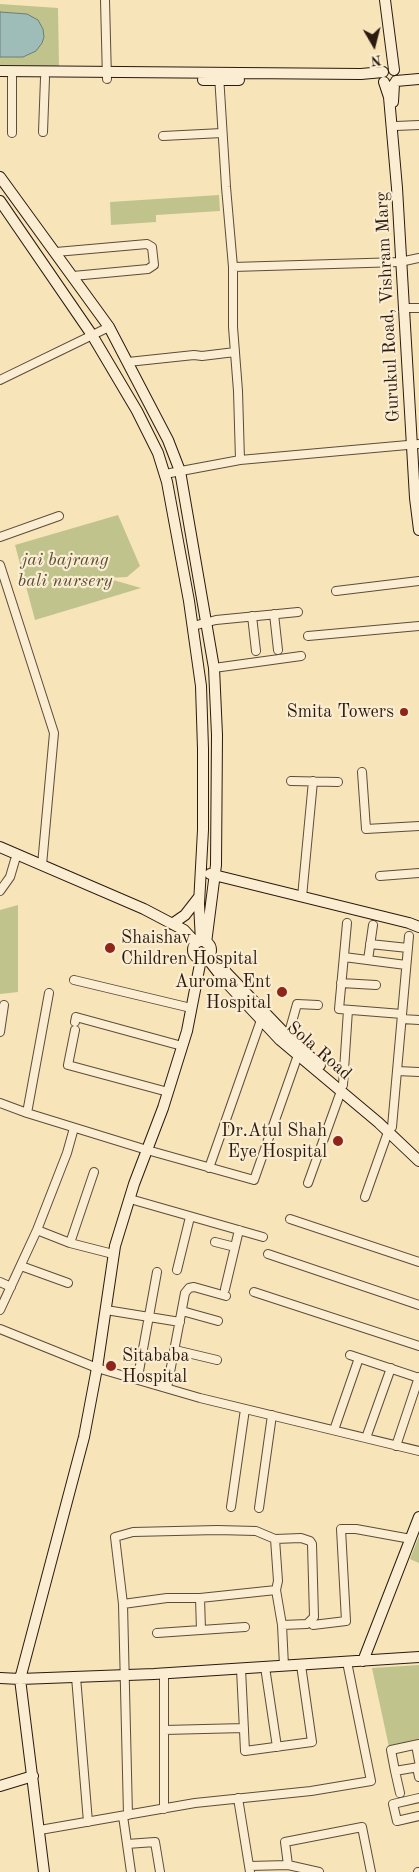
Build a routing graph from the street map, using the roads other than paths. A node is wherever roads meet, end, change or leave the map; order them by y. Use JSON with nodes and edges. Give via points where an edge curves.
{"nodes":[{"id":1,"x":105,"y":0,"type":"edge"},
{"id":2,"x":378,"y":0,"type":"edge"},
{"id":3,"x":385,"y":0,"type":"edge"},
{"id":4,"x":0,"y":71,"type":"edge"},
{"id":5,"x":419,"y":74,"type":"edge"},
{"id":6,"x":107,"y":75,"type":"junction"},
{"id":7,"x":389,"y":76,"type":"junction"},
{"id":8,"x":0,"y":77,"type":"edge"},
{"id":9,"x":12,"y":77,"type":"junction"},
{"id":10,"x":219,"y":77,"type":"junction"},
{"id":11,"x":45,"y":78,"type":"junction"},
{"id":12,"x":419,"y":79,"type":"edge"},
{"id":13,"x":419,"y":125,"type":"edge"},
{"id":14,"x":396,"y":126,"type":"junction"},
{"id":15,"x":44,"y":132,"type":"dead end"},
{"id":16,"x":12,"y":133,"type":"dead end"},
{"id":17,"x":222,"y":133,"type":"junction"},
{"id":18,"x":163,"y":136,"type":"dead end"},
{"id":19,"x":0,"y":177,"type":"edge"},
{"id":20,"x":0,"y":201,"type":"edge"},
{"id":21,"x":56,"y":252,"type":"junction"},
{"id":22,"x":419,"y":258,"type":"edge"},
{"id":23,"x":403,"y":261,"type":"junction"},
{"id":24,"x":233,"y":267,"type":"junction"},
{"id":25,"x":73,"y":276,"type":"junction"},
{"id":26,"x":408,"y":308,"type":"junction"},
{"id":27,"x":419,"y":308,"type":"edge"},
{"id":28,"x":109,"y":326,"type":"junction"},
{"id":29,"x":92,"y":335,"type":"junction"},
{"id":30,"x":235,"y":352,"type":"junction"},
{"id":31,"x":128,"y":362,"type":"junction"},
{"id":32,"x":0,"y":380,"type":"edge"},
{"id":33,"x":416,"y":444,"type":"edge"},
{"id":34,"x":240,"y":460,"type":"junction"},
{"id":35,"x":180,"y":471,"type":"junction"},
{"id":36,"x":165,"y":474,"type":"junction"},
{"id":37,"x":419,"y":490,"type":"edge"},
{"id":38,"x":59,"y":516,"type":"dead end"},
{"id":39,"x":419,"y":530,"type":"edge"},
{"id":40,"x":0,"y":537,"type":"edge"},
{"id":41,"x":0,"y":565,"type":"edge"},
{"id":42,"x":419,"y":581,"type":"edge"},
{"id":43,"x":336,"y":591,"type":"dead end"},
{"id":44,"x":298,"y":612,"type":"dead end"},
{"id":45,"x":274,"y":614,"type":"junction"},
{"id":46,"x":252,"y":616,"type":"junction"},
{"id":47,"x":206,"y":623,"type":"junction"},
{"id":48,"x":193,"y":626,"type":"junction"},
{"id":49,"x":419,"y":626,"type":"edge"},
{"id":50,"x":308,"y":636,"type":"dead end"},
{"id":51,"x":278,"y":650,"type":"dead end"},
{"id":52,"x":256,"y":651,"type":"dead end"},
{"id":53,"x":301,"y":656,"type":"dead end"},
{"id":54,"x":214,"y":668,"type":"junction"},
{"id":55,"x":362,"y":772,"type":"dead end"},
{"id":56,"x":291,"y":781,"type":"dead end"},
{"id":57,"x":313,"y":781,"type":"junction"},
{"id":58,"x":338,"y":782,"type":"dead end"},
{"id":59,"x":419,"y":826,"type":"edge"},
{"id":60,"x":0,"y":847,"type":"edge"},
{"id":61,"x":0,"y":853,"type":"edge"},
{"id":62,"x":15,"y":860,"type":"junction"},
{"id":63,"x":42,"y":865,"type":"junction"},
{"id":64,"x":201,"y":873,"type":"junction"},
{"id":65,"x":419,"y":873,"type":"edge"},
{"id":66,"x":215,"y":875,"type":"junction"},
{"id":67,"x":380,"y":876,"type":"dead end"},
{"id":68,"x":0,"y":891,"type":"edge"},
{"id":69,"x":199,"y":897,"type":"junction"},
{"id":70,"x":302,"y":897,"type":"junction"},
{"id":71,"x":347,"y":923,"type":"dead end"},
{"id":72,"x":172,"y":924,"type":"junction"},
{"id":73,"x":373,"y":925,"type":"dead end"},
{"id":74,"x":417,"y":925,"type":"edge"},
{"id":75,"x":409,"y":936,"type":"dead end"},
{"id":76,"x":199,"y":943,"type":"junction"},
{"id":77,"x":370,"y":944,"type":"junction"},
{"id":78,"x":408,"y":948,"type":"junction"},
{"id":79,"x":206,"y":957,"type":"junction"},
{"id":80,"x":344,"y":957,"type":"junction"},
{"id":81,"x":368,"y":960,"type":"junction"},
{"id":82,"x":406,"y":965,"type":"junction"},
{"id":83,"x":74,"y":980,"type":"dead end"},
{"id":84,"x":341,"y":984,"type":"junction"},
{"id":85,"x":376,"y":985,"type":"dead end"},
{"id":86,"x":49,"y":993,"type":"dead end"},
{"id":87,"x":4,"y":1005,"type":"dead end"},
{"id":88,"x":318,"y":1005,"type":"dead end"},
{"id":89,"x":191,"y":1008,"type":"junction"},
{"id":90,"x":348,"y":1010,"type":"junction"},
{"id":91,"x":402,"y":1017,"type":"junction"},
{"id":92,"x":261,"y":1020,"type":"junction"},
{"id":93,"x":419,"y":1020,"type":"edge"},
{"id":94,"x":0,"y":1032,"type":"edge"},
{"id":95,"x":288,"y":1036,"type":"junction"},
{"id":96,"x":182,"y":1046,"type":"junction"},
{"id":97,"x":298,"y":1055,"type":"junction"},
{"id":98,"x":397,"y":1071,"type":"junction"},
{"id":99,"x":419,"y":1072,"type":"edge"},
{"id":100,"x":342,"y":1088,"type":"junction"},
{"id":101,"x":168,"y":1092,"type":"junction"},
{"id":102,"x":0,"y":1103,"type":"edge"},
{"id":103,"x":27,"y":1114,"type":"junction"},
{"id":104,"x":74,"y":1128,"type":"junction"},
{"id":105,"x":390,"y":1129,"type":"junction"},
{"id":106,"x":147,"y":1150,"type":"junction"},
{"id":107,"x":419,"y":1152,"type":"edge"},
{"id":108,"x":419,"y":1161,"type":"edge"},
{"id":109,"x":209,"y":1168,"type":"junction"},
{"id":110,"x":94,"y":1172,"type":"dead end"},
{"id":111,"x":308,"y":1183,"type":"dead end"},
{"id":112,"x":365,"y":1197,"type":"dead end"},
{"id":113,"x":130,"y":1199,"type":"junction"},
{"id":114,"x":190,"y":1216,"type":"junction"},
{"id":115,"x":290,"y":1219,"type":"dead end"},
{"id":116,"x":37,"y":1230,"type":"junction"},
{"id":117,"x":239,"y":1230,"type":"junction"},
{"id":118,"x":263,"y":1237,"type":"dead end"},
{"id":119,"x":215,"y":1242,"type":"dead end"},
{"id":120,"x":70,"y":1244,"type":"junction"},
{"id":121,"x":235,"y":1247,"type":"junction"},
{"id":122,"x":113,"y":1254,"type":"junction"},
{"id":123,"x":268,"y":1254,"type":"dead end"},
{"id":124,"x":419,"y":1262,"type":"edge"},
{"id":125,"x":21,"y":1266,"type":"junction"},
{"id":126,"x":177,"y":1270,"type":"dead end"},
{"id":127,"x":156,"y":1272,"type":"dead end"},
{"id":128,"x":0,"y":1282,"type":"edge"},
{"id":129,"x":68,"y":1283,"type":"dead end"},
{"id":130,"x":11,"y":1287,"type":"junction"},
{"id":131,"x":254,"y":1292,"type":"dead end"},
{"id":132,"x":419,"y":1305,"type":"edge"},
{"id":133,"x":0,"y":1310,"type":"edge"},
{"id":134,"x":106,"y":1310,"type":"junction"},
{"id":135,"x":182,"y":1311,"type":"junction"},
{"id":136,"x":149,"y":1317,"type":"junction"},
{"id":137,"x":218,"y":1321,"type":"dead end"},
{"id":138,"x":180,"y":1322,"type":"junction"},
{"id":139,"x":0,"y":1329,"type":"edge"},
{"id":140,"x":419,"y":1346,"type":"edge"},
{"id":141,"x":175,"y":1350,"type":"junction"},
{"id":142,"x":350,"y":1355,"type":"dead end"},
{"id":143,"x":359,"y":1358,"type":"junction"},
{"id":144,"x":217,"y":1360,"type":"dead end"},
{"id":145,"x":97,"y":1368,"type":"junction"},
{"id":146,"x":391,"y":1368,"type":"junction"},
{"id":147,"x":140,"y":1371,"type":"dead end"},
{"id":148,"x":419,"y":1378,"type":"edge"},
{"id":149,"x":168,"y":1388,"type":"junction"},
{"id":150,"x":245,"y":1409,"type":"junction"},
{"id":151,"x":272,"y":1415,"type":"junction"},
{"id":152,"x":334,"y":1430,"type":"junction"},
{"id":153,"x":366,"y":1438,"type":"junction"},
{"id":154,"x":396,"y":1446,"type":"junction"},
{"id":155,"x":419,"y":1451,"type":"edge"},
{"id":156,"x":231,"y":1507,"type":"dead end"},
{"id":157,"x":259,"y":1508,"type":"dead end"},
{"id":158,"x":419,"y":1517,"type":"edge"},
{"id":159,"x":275,"y":1539,"type":"junction"},
{"id":160,"x":411,"y":1539,"type":"junction"},
{"id":161,"x":276,"y":1590,"type":"junction"},
{"id":162,"x":200,"y":1598,"type":"junction"},
{"id":163,"x":123,"y":1604,"type":"junction"},
{"id":164,"x":311,"y":1621,"type":"junction"},
{"id":165,"x":282,"y":1625,"type":"junction"},
{"id":166,"x":245,"y":1627,"type":"dead end"},
{"id":167,"x":201,"y":1630,"type":"junction"},
{"id":168,"x":157,"y":1633,"type":"dead end"},
{"id":169,"x":419,"y":1657,"type":"edge"},
{"id":170,"x":363,"y":1661,"type":"junction"},
{"id":171,"x":348,"y":1662,"type":"junction"},
{"id":172,"x":300,"y":1665,"type":"junction"},
{"id":173,"x":284,"y":1666,"type":"junction"},
{"id":174,"x":265,"y":1667,"type":"junction"},
{"id":175,"x":241,"y":1669,"type":"junction"},
{"id":176,"x":164,"y":1674,"type":"junction"},
{"id":177,"x":125,"y":1676,"type":"junction"},
{"id":178,"x":76,"y":1677,"type":"junction"},
{"id":179,"x":0,"y":1678,"type":"edge"},
{"id":180,"x":20,"y":1680,"type":"junction"},
{"id":181,"x":244,"y":1728,"type":"junction"},
{"id":182,"x":164,"y":1730,"type":"junction"},
{"id":183,"x":417,"y":1744,"type":"edge"},
{"id":184,"x":276,"y":1747,"type":"junction"},
{"id":185,"x":418,"y":1765,"type":"edge"},
{"id":186,"x":395,"y":1771,"type":"junction"},
{"id":187,"x":33,"y":1776,"type":"junction"},
{"id":188,"x":419,"y":1777,"type":"edge"},
{"id":189,"x":0,"y":1786,"type":"edge"},
{"id":190,"x":400,"y":1793,"type":"dead end"},
{"id":191,"x":238,"y":1798,"type":"junction"},
{"id":192,"x":419,"y":1798,"type":"edge"},
{"id":193,"x":164,"y":1809,"type":"junction"},
{"id":194,"x":126,"y":1816,"type":"junction"},
{"id":195,"x":419,"y":1816,"type":"edge"},
{"id":196,"x":88,"y":1822,"type":"junction"},
{"id":197,"x":40,"y":1830,"type":"junction"},
{"id":198,"x":127,"y":1844,"type":"junction"},
{"id":199,"x":288,"y":1865,"type":"junction"},
{"id":200,"x":249,"y":1869,"type":"edge"},
{"id":201,"x":44,"y":1872,"type":"edge"},
{"id":202,"x":131,"y":1872,"type":"edge"},
{"id":203,"x":160,"y":1872,"type":"edge"},
{"id":204,"x":319,"y":1872,"type":"edge"},
{"id":205,"x":372,"y":1872,"type":"edge"}],
"edges":[{"from":1,"to":6,"type":"street"},
{"from":2,"to":7,"type":"street","name":"Gurukul Road, Vishram Marg"},
{"from":3,"to":7,"type":"street","name":"Gurukul Road, Vishram Marg"},
{"from":4,"to":6,"type":"street"},
{"from":5,"to":7,"type":"street"},
{"from":6,"to":10,"type":"street"},
{"from":6,"to":11,"type":"street"},
{"from":7,"to":10,"type":"street"},
{"from":7,"to":12,"type":"street"},
{"from":7,"to":14,"type":"street","name":"Gurukul Road, Vishram Marg"},
{"from":7,"to":23,"type":"street","name":"Gurukul Road, Vishram Marg"},
{"from":8,"to":9,"type":"street"},
{"from":9,"to":11,"type":"street"},
{"from":9,"to":16,"type":"street"},
{"from":10,"to":17,"type":"street"},
{"from":11,"to":15,"type":"street"},
{"from":13,"to":14,"type":"street"},
{"from":14,"to":23,"type":"street","name":"Gurukul Road, Vishram Marg"},
{"from":17,"to":18,"type":"street"},
{"from":17,"to":24,"type":"street"},
{"from":19,"to":21,"type":"street"},
{"from":20,"to":29,"type":"street"},
{"from":21,"to":25,"type":"street"},
{"from":21,"to":25,"type":"street","via":[[152,246],[154,265],[148,269]]},
{"from":22,"to":23,"type":"street"},
{"from":23,"to":24,"type":"street"},
{"from":23,"to":26,"type":"street","name":"Gurukul Road, Vishram Marg"},
{"from":23,"to":33,"type":"street","name":"Gurukul Road, Vishram Marg"},
{"from":24,"to":30,"type":"street"},
{"from":25,"to":28,"type":"street"},
{"from":26,"to":27,"type":"street"},
{"from":26,"to":33,"type":"street","name":"Gurukul Road, Vishram Marg"},
{"from":28,"to":29,"type":"street"},
{"from":28,"to":31,"type":"street"},
{"from":29,"to":32,"type":"street"},
{"from":29,"to":36,"type":"street","via":[[137,411]]},
{"from":30,"to":31,"type":"street"},
{"from":30,"to":34,"type":"street"},
{"from":31,"to":35,"type":"street","via":[[168,440]]},
{"from":33,"to":34,"type":"street"},
{"from":33,"to":37,"type":"street","name":"Gurukul Road, Vishram Marg"},
{"from":33,"to":39,"type":"street","name":"Gurukul Road, Vishram Marg"},
{"from":34,"to":35,"type":"street"},
{"from":35,"to":36,"type":"street"},
{"from":35,"to":47,"type":"street"},
{"from":36,"to":48,"type":"street"},
{"from":38,"to":40,"type":"street"},
{"from":41,"to":63,"type":"street","via":[[54,733]]},
{"from":42,"to":43,"type":"street"},
{"from":44,"to":45,"type":"street"},
{"from":45,"to":46,"type":"street"},
{"from":45,"to":51,"type":"street"},
{"from":46,"to":47,"type":"street"},
{"from":46,"to":52,"type":"street"},
{"from":47,"to":48,"type":"street"},
{"from":47,"to":54,"type":"street"},
{"from":48,"to":64,"type":"street","via":[[201,686],[204,749]]},
{"from":49,"to":50,"type":"street"},
{"from":53,"to":54,"type":"street"},
{"from":54,"to":66,"type":"street","via":[[218,784]]},
{"from":55,"to":59,"type":"street","via":[[366,829]]},
{"from":56,"to":57,"type":"street"},
{"from":57,"to":58,"type":"street"},
{"from":57,"to":70,"type":"street"},
{"from":60,"to":63,"type":"street"},
{"from":61,"to":62,"type":"street"},
{"from":62,"to":68,"type":"street","via":[[10,877]]},
{"from":62,"to":76,"type":"street"},
{"from":63,"to":72,"type":"street"},
{"from":64,"to":66,"type":"street"},
{"from":64,"to":69,"type":"street"},
{"from":65,"to":67,"type":"street"},
{"from":66,"to":70,"type":"street"},
{"from":66,"to":76,"type":"street"},
{"from":69,"to":72,"type":"street","via":[[185,915]]},
{"from":69,"to":76,"type":"street"},
{"from":70,"to":74,"type":"street"},
{"from":71,"to":80,"type":"street"},
{"from":72,"to":76,"type":"street"},
{"from":73,"to":77,"type":"street"},
{"from":75,"to":78,"type":"street"},
{"from":76,"to":79,"type":"street","via":[[210,947]]},
{"from":76,"to":79,"type":"street","via":[[194,954]]},
{"from":77,"to":78,"type":"street"},
{"from":77,"to":81,"type":"street"},
{"from":78,"to":82,"type":"street"},
{"from":79,"to":89,"type":"street"},
{"from":79,"to":92,"type":"street","name":"Sola Road"},
{"from":79,"to":95,"type":"street","name":"Sola Road"},
{"from":80,"to":81,"type":"street"},
{"from":80,"to":84,"type":"street"},
{"from":81,"to":82,"type":"street"},
{"from":82,"to":91,"type":"street"},
{"from":83,"to":89,"type":"street"},
{"from":84,"to":85,"type":"street"},
{"from":84,"to":90,"type":"street","via":[[339,1009]]},
{"from":86,"to":103,"type":"street"},
{"from":87,"to":94,"type":"street"},
{"from":88,"to":95,"type":"street","via":[[297,1004]]},
{"from":89,"to":96,"type":"street"},
{"from":90,"to":91,"type":"street"},
{"from":90,"to":100,"type":"street"},
{"from":91,"to":93,"type":"street"},
{"from":91,"to":98,"type":"street"},
{"from":92,"to":97,"type":"street","name":"Sola Road"},
{"from":92,"to":109,"type":"street"},
{"from":95,"to":100,"type":"street","name":"Sola Road"},
{"from":96,"to":101,"type":"street"},
{"from":96,"to":101,"type":"street","via":[[76,1017],[68,1065]]},
{"from":97,"to":100,"type":"street","name":"Sola Road"},
{"from":97,"to":109,"type":"street","via":[[254,1180]]},
{"from":98,"to":99,"type":"street"},
{"from":98,"to":105,"type":"street"},
{"from":100,"to":105,"type":"street","name":"Sola Road"},
{"from":100,"to":111,"type":"street"},
{"from":101,"to":106,"type":"street"},
{"from":102,"to":103,"type":"street"},
{"from":103,"to":104,"type":"street"},
{"from":104,"to":106,"type":"street"},
{"from":104,"to":116,"type":"street"},
{"from":105,"to":107,"type":"street","name":"Sola Road"},
{"from":105,"to":108,"type":"street","name":"Sola Road"},
{"from":105,"to":112,"type":"street"},
{"from":106,"to":109,"type":"street"},
{"from":106,"to":113,"type":"street"},
{"from":110,"to":120,"type":"street"},
{"from":113,"to":114,"type":"street"},
{"from":113,"to":122,"type":"street"},
{"from":114,"to":117,"type":"street"},
{"from":114,"to":126,"type":"street"},
{"from":115,"to":124,"type":"street"},
{"from":116,"to":120,"type":"street"},
{"from":116,"to":125,"type":"street"},
{"from":117,"to":118,"type":"street"},
{"from":117,"to":121,"type":"street"},
{"from":119,"to":121,"type":"street"},
{"from":120,"to":122,"type":"street"},
{"from":121,"to":135,"type":"street","via":[[226,1293],[189,1288]]},
{"from":122,"to":134,"type":"street"},
{"from":123,"to":132,"type":"street"},
{"from":125,"to":129,"type":"street"},
{"from":125,"to":130,"type":"street"},
{"from":127,"to":136,"type":"street"},
{"from":128,"to":130,"type":"street"},
{"from":130,"to":133,"type":"street"},
{"from":131,"to":140,"type":"street"},
{"from":134,"to":136,"type":"street"},
{"from":134,"to":145,"type":"street"},
{"from":135,"to":137,"type":"street"},
{"from":135,"to":138,"type":"street"},
{"from":136,"to":138,"type":"street"},
{"from":136,"to":147,"type":"street"},
{"from":138,"to":141,"type":"street"},
{"from":139,"to":145,"type":"street"},
{"from":141,"to":144,"type":"street"},
{"from":141,"to":149,"type":"street"},
{"from":142,"to":143,"type":"street"},
{"from":143,"to":146,"type":"street"},
{"from":143,"to":152,"type":"street"},
{"from":145,"to":149,"type":"street"},
{"from":145,"to":180,"type":"street","via":[[84,1437]]},
{"from":146,"to":148,"type":"street"},
{"from":146,"to":153,"type":"street"},
{"from":148,"to":154,"type":"street"},
{"from":149,"to":150,"type":"street"},
{"from":150,"to":151,"type":"street"},
{"from":150,"to":156,"type":"street"},
{"from":151,"to":152,"type":"street"},
{"from":151,"to":157,"type":"street"},
{"from":152,"to":153,"type":"street"},
{"from":153,"to":154,"type":"street"},
{"from":154,"to":155,"type":"street"},
{"from":158,"to":160,"type":"street"},
{"from":159,"to":161,"type":"street"},
{"from":159,"to":163,"type":"street","via":[[256,1531],[217,1530],[133,1532],[115,1537]]},
{"from":159,"to":164,"type":"street","via":[[301,1538],[312,1544],[314,1617]]},
{"from":160,"to":164,"type":"street","via":[[342,1529],[346,1621],[313,1625]]},
{"from":160,"to":170,"type":"street"},
{"from":161,"to":162,"type":"street"},
{"from":161,"to":165,"type":"street"},
{"from":162,"to":163,"type":"street","via":[[167,1598]]},
{"from":162,"to":167,"type":"street"},
{"from":163,"to":177,"type":"street"},
{"from":164,"to":165,"type":"street"},
{"from":165,"to":173,"type":"street"},
{"from":166,"to":167,"type":"street"},
{"from":167,"to":168,"type":"street"},
{"from":169,"to":170,"type":"street"},
{"from":170,"to":171,"type":"street"},
{"from":171,"to":172,"type":"street"},
{"from":171,"to":191,"type":"street","via":[[371,1781]]},
{"from":172,"to":173,"type":"street"},
{"from":172,"to":184,"type":"street","via":[[312,1742]]},
{"from":173,"to":174,"type":"street"},
{"from":174,"to":175,"type":"street"},
{"from":174,"to":184,"type":"street"},
{"from":175,"to":176,"type":"street"},
{"from":175,"to":181,"type":"street"},
{"from":176,"to":177,"type":"street"},
{"from":176,"to":182,"type":"street"},
{"from":177,"to":178,"type":"street"},
{"from":177,"to":194,"type":"street"},
{"from":178,"to":180,"type":"street"},
{"from":178,"to":196,"type":"street"},
{"from":179,"to":180,"type":"street"},
{"from":180,"to":187,"type":"street"},
{"from":181,"to":182,"type":"street"},
{"from":181,"to":184,"type":"street","via":[[245,1751]]},
{"from":182,"to":193,"type":"street"},
{"from":183,"to":185,"type":"street"},
{"from":183,"to":186,"type":"street","via":[[391,1750]]},
{"from":185,"to":186,"type":"street"},
{"from":185,"to":188,"type":"street"},
{"from":186,"to":190,"type":"street"},
{"from":187,"to":189,"type":"street"},
{"from":187,"to":197,"type":"street"},
{"from":191,"to":193,"type":"street"},
{"from":191,"to":200,"type":"street"},
{"from":192,"to":195,"type":"street","via":[[393,1804],[397,1821]]},
{"from":193,"to":194,"type":"street"},
{"from":194,"to":196,"type":"street"},
{"from":194,"to":198,"type":"street"},
{"from":196,"to":197,"type":"street"},
{"from":197,"to":201,"type":"street"},
{"from":198,"to":202,"type":"street"},
{"from":198,"to":203,"type":"street","via":[[155,1842]]},
{"from":199,"to":200,"type":"street"},
{"from":199,"to":204,"type":"street"},
{"from":199,"to":205,"type":"street","via":[[285,1842],[362,1827]]}]}
